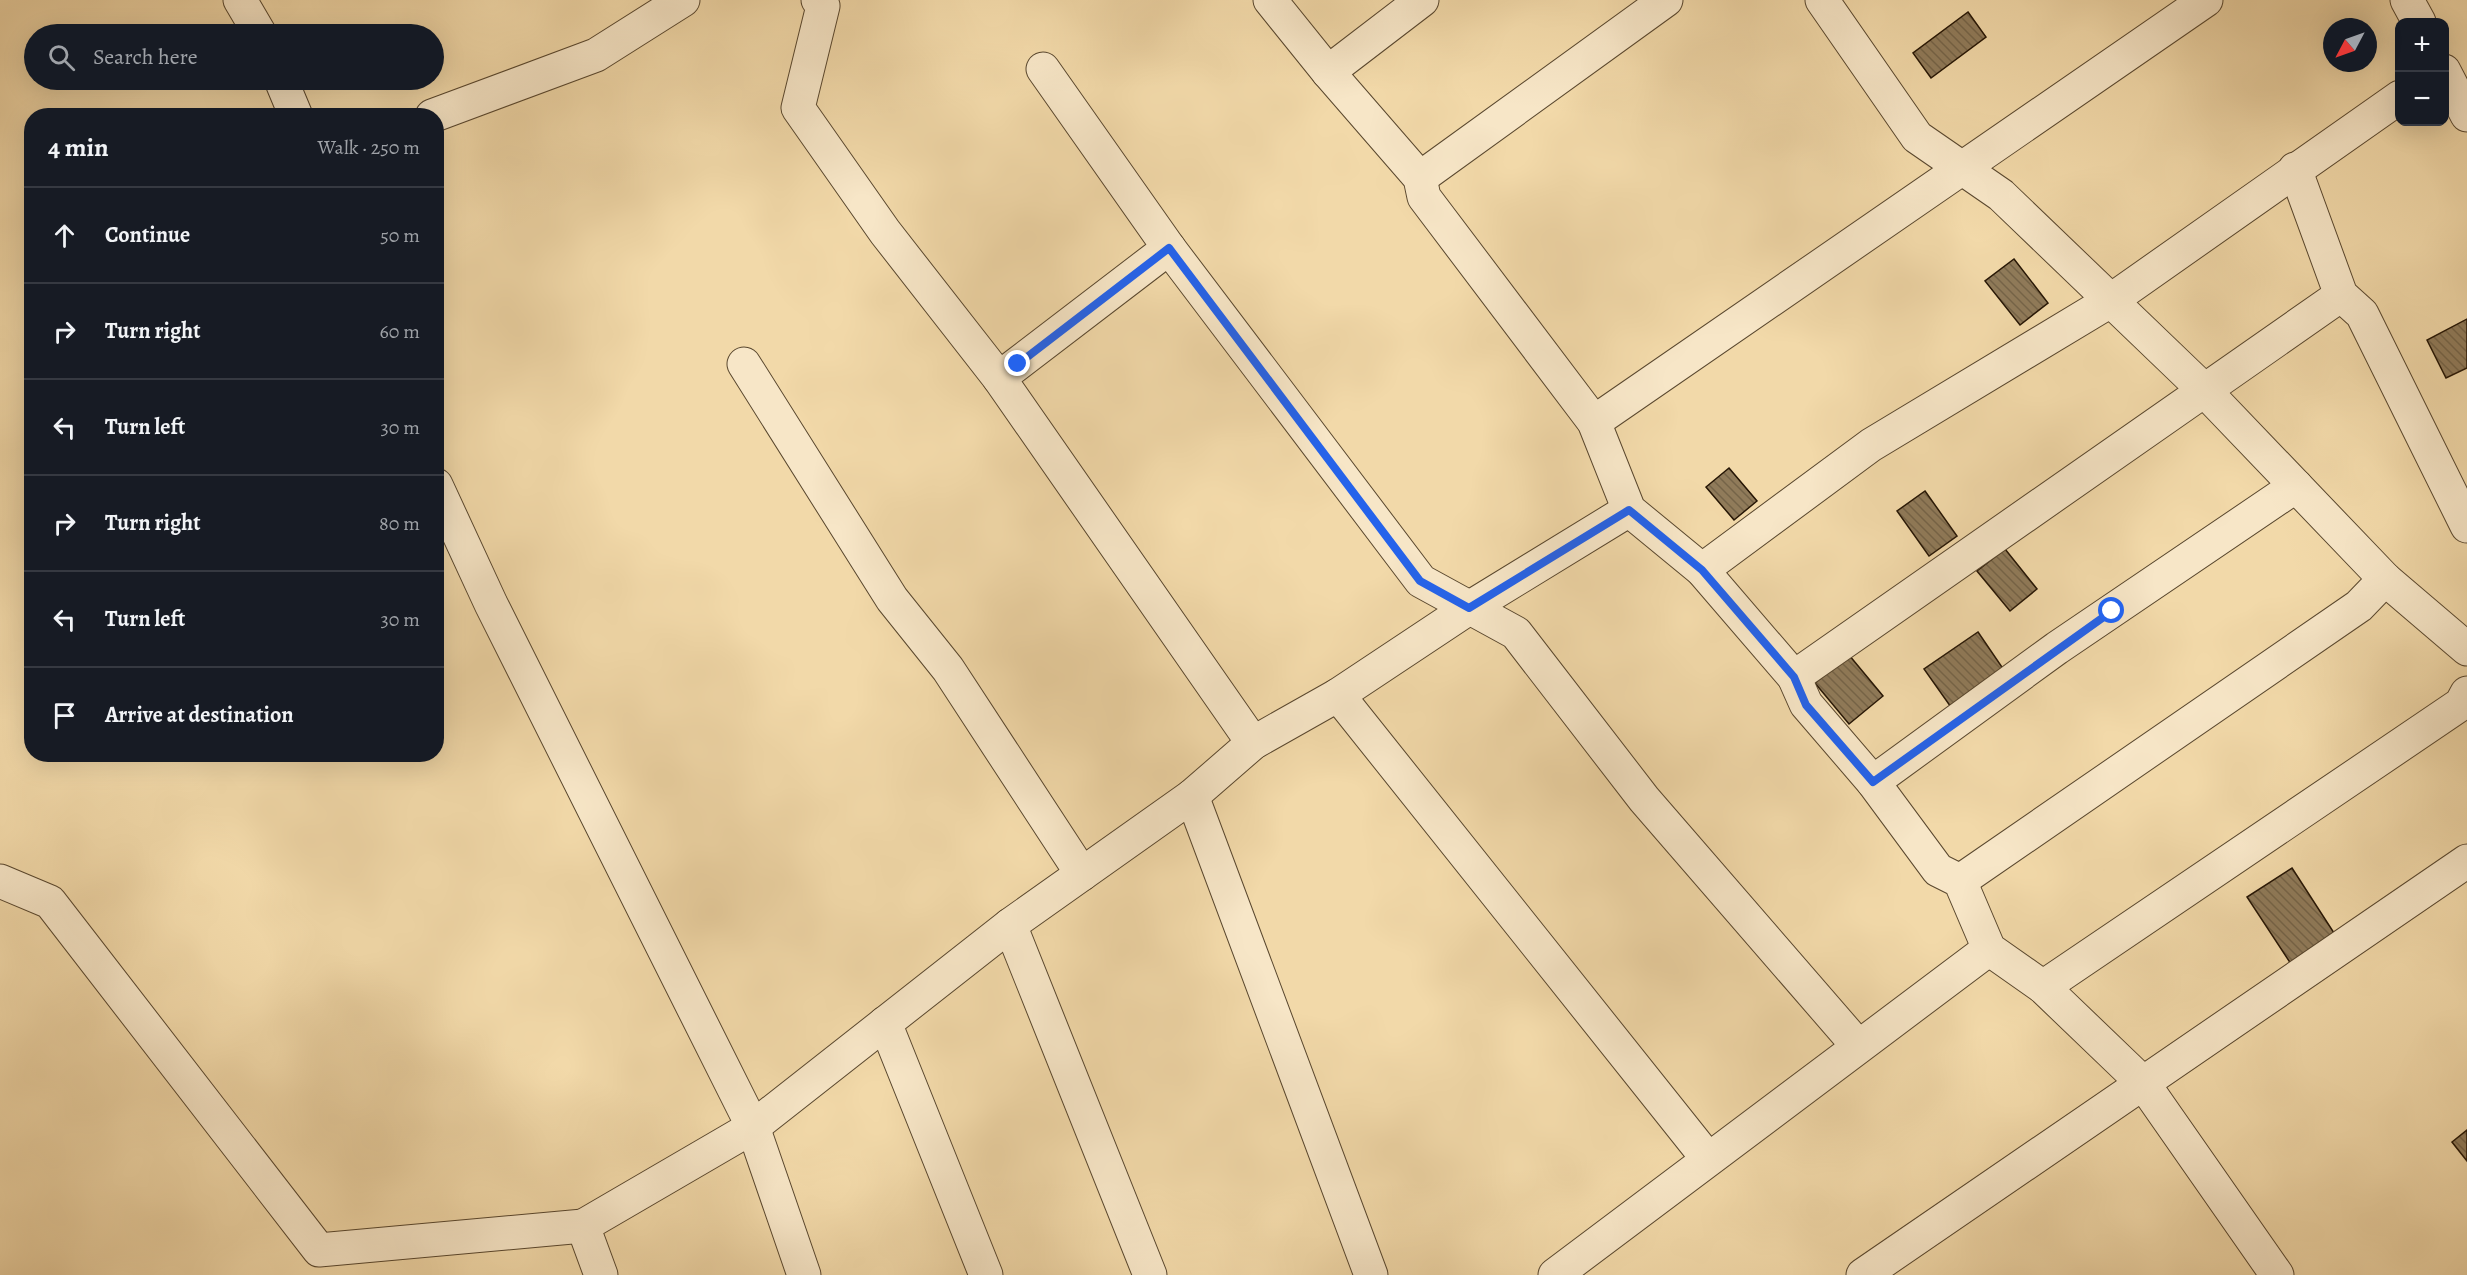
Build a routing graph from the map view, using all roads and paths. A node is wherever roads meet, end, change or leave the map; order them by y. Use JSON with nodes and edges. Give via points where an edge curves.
{"nodes":[{"id":1,"x":240,"y":0,"type":"edge"},
{"id":2,"x":683,"y":0,"type":"edge"},
{"id":3,"x":818,"y":0,"type":"edge"},
{"id":4,"x":1270,"y":0,"type":"edge"},
{"id":5,"x":1422,"y":0,"type":"edge"},
{"id":6,"x":1666,"y":0,"type":"edge"},
{"id":7,"x":1822,"y":0,"type":"edge"},
{"id":8,"x":2206,"y":0,"type":"edge"},
{"id":9,"x":2407,"y":0,"type":"edge"},
{"id":10,"x":2417,"y":18,"type":"edge"},
{"id":11,"x":254,"y":24,"type":"edge"},
{"id":12,"x":1043,"y":69,"type":"dead end"},
{"id":13,"x":1328,"y":72,"type":"junction"},
{"id":14,"x":2446,"y":72,"type":"edge"},
{"id":15,"x":285,"y":90,"type":"edge"},
{"id":16,"x":2395,"y":100,"type":"edge"},
{"id":17,"x":293,"y":108,"type":"edge"},
{"id":18,"x":444,"y":112,"type":"edge"},
{"id":19,"x":2467,"y":115,"type":"edge"},
{"id":20,"x":2295,"y":169,"type":"junction"},
{"id":21,"x":1962,"y":170,"type":"junction"},
{"id":22,"x":1420,"y":178,"type":"junction"},
{"id":23,"x":1169,"y":248,"type":"junction"},
{"id":24,"x":2341,"y":295,"type":"junction"},
{"id":25,"x":2110,"y":301,"type":"junction"},
{"id":26,"x":744,"y":364,"type":"dead end"},
{"id":27,"x":999,"y":378,"type":"junction"},
{"id":28,"x":2204,"y":389,"type":"junction"},
{"id":29,"x":1594,"y":422,"type":"junction"},
{"id":30,"x":2296,"y":486,"type":"junction"},
{"id":31,"x":444,"y":502,"type":"edge"},
{"id":32,"x":1629,"y":510,"type":"junction"},
{"id":33,"x":2467,"y":526,"type":"edge"},
{"id":34,"x":1702,"y":570,"type":"junction"},
{"id":35,"x":2385,"y":579,"type":"junction"},
{"id":36,"x":1469,"y":608,"type":"junction"},
{"id":37,"x":2467,"y":649,"type":"edge"},
{"id":38,"x":1794,"y":677,"type":"junction"},
{"id":39,"x":2467,"y":693,"type":"edge"},
{"id":40,"x":1338,"y":695,"type":"junction"},
{"id":41,"x":1253,"y":743,"type":"junction"},
{"id":42,"x":1873,"y":782,"type":"junction"},
{"id":43,"x":1192,"y":796,"type":"junction"},
{"id":44,"x":2467,"y":861,"type":"edge"},
{"id":45,"x":1082,"y":874,"type":"junction"},
{"id":46,"x":0,"y":881,"type":"edge"},
{"id":47,"x":1960,"y":881,"type":"junction"},
{"id":48,"x":1010,"y":925,"type":"junction"},
{"id":49,"x":1989,"y":949,"type":"junction"},
{"id":50,"x":2043,"y":987,"type":"junction"},
{"id":51,"x":885,"y":1023,"type":"junction"},
{"id":52,"x":1858,"y":1046,"type":"junction"},
{"id":53,"x":2143,"y":1083,"type":"junction"},
{"id":54,"x":753,"y":1127,"type":"junction"},
{"id":55,"x":1708,"y":1159,"type":"junction"},
{"id":56,"x":583,"y":1226,"type":"junction"},
{"id":57,"x":1589,"y":1266,"type":"edge"},
{"id":58,"x":601,"y":1275,"type":"edge"},
{"id":59,"x":804,"y":1275,"type":"edge"},
{"id":60,"x":986,"y":1275,"type":"edge"},
{"id":61,"x":1150,"y":1275,"type":"edge"},
{"id":62,"x":1371,"y":1275,"type":"edge"},
{"id":63,"x":1555,"y":1275,"type":"edge"},
{"id":64,"x":1863,"y":1275,"type":"edge"},
{"id":65,"x":2277,"y":1275,"type":"edge"}],
"edges":[{"from":1,"to":11,"type":"street"},
{"from":2,"to":18,"type":"street","via":[[596,55]]},
{"from":3,"to":27,"type":"street","via":[[823,6],[798,108],[885,232]]},
{"from":4,"to":13,"type":"street"},
{"from":5,"to":13,"type":"street"},
{"from":6,"to":22,"type":"street"},
{"from":7,"to":21,"type":"street","via":[[1917,137]]},
{"from":8,"to":21,"type":"street"},
{"from":9,"to":10,"type":"street"},
{"from":12,"to":23,"type":"street"},
{"from":13,"to":22,"type":"street"},
{"from":14,"to":19,"type":"street"},
{"from":15,"to":17,"type":"street"},
{"from":16,"to":20,"type":"street"},
{"from":20,"to":24,"type":"street"},
{"from":20,"to":25,"type":"street"},
{"from":21,"to":25,"type":"street","via":[[2001,195]]},
{"from":21,"to":29,"type":"street"},
{"from":22,"to":29,"type":"street","via":[[1424,197]]},
{"from":23,"to":27,"type":"street"},
{"from":23,"to":36,"type":"street","via":[[1420,581]]},
{"from":24,"to":28,"type":"street"},
{"from":24,"to":33,"type":"street","via":[[2362,314]]},
{"from":25,"to":28,"type":"street"},
{"from":25,"to":34,"type":"street","via":[[1871,445]]},
{"from":26,"to":45,"type":"street","via":[[892,599],[948,669]]},
{"from":27,"to":41,"type":"street"},
{"from":28,"to":30,"type":"street"},
{"from":28,"to":38,"type":"street"},
{"from":29,"to":32,"type":"street"},
{"from":30,"to":35,"type":"street"},
{"from":30,"to":42,"type":"street","via":[[2056,648]]},
{"from":31,"to":54,"type":"street"},
{"from":32,"to":34,"type":"street"},
{"from":32,"to":36,"type":"street"},
{"from":34,"to":38,"type":"street"},
{"from":35,"to":37,"type":"street"},
{"from":35,"to":47,"type":"street","via":[[2359,606]]},
{"from":36,"to":40,"type":"street"},
{"from":36,"to":52,"type":"street","via":[[1516,633],[1644,799]]},
{"from":38,"to":42,"type":"street","via":[[1806,705]]},
{"from":39,"to":50,"type":"street","via":[[2461,704]]},
{"from":40,"to":41,"type":"street"},
{"from":40,"to":55,"type":"street"},
{"from":41,"to":43,"type":"street"},
{"from":42,"to":47,"type":"street","via":[[1938,870]]},
{"from":43,"to":45,"type":"street"},
{"from":43,"to":62,"type":"street"},
{"from":44,"to":53,"type":"street"},
{"from":45,"to":48,"type":"street"},
{"from":46,"to":56,"type":"street","via":[[50,902],[319,1250]]},
{"from":47,"to":49,"type":"street"},
{"from":48,"to":51,"type":"street"},
{"from":48,"to":61,"type":"street"},
{"from":49,"to":50,"type":"street"},
{"from":49,"to":52,"type":"street"},
{"from":50,"to":53,"type":"street"},
{"from":51,"to":54,"type":"street"},
{"from":51,"to":60,"type":"street"},
{"from":52,"to":55,"type":"street"},
{"from":53,"to":64,"type":"street"},
{"from":53,"to":65,"type":"street"},
{"from":54,"to":56,"type":"street"},
{"from":54,"to":59,"type":"street"},
{"from":55,"to":57,"type":"street"},
{"from":56,"to":58,"type":"street"},
{"from":57,"to":63,"type":"street"}]}
